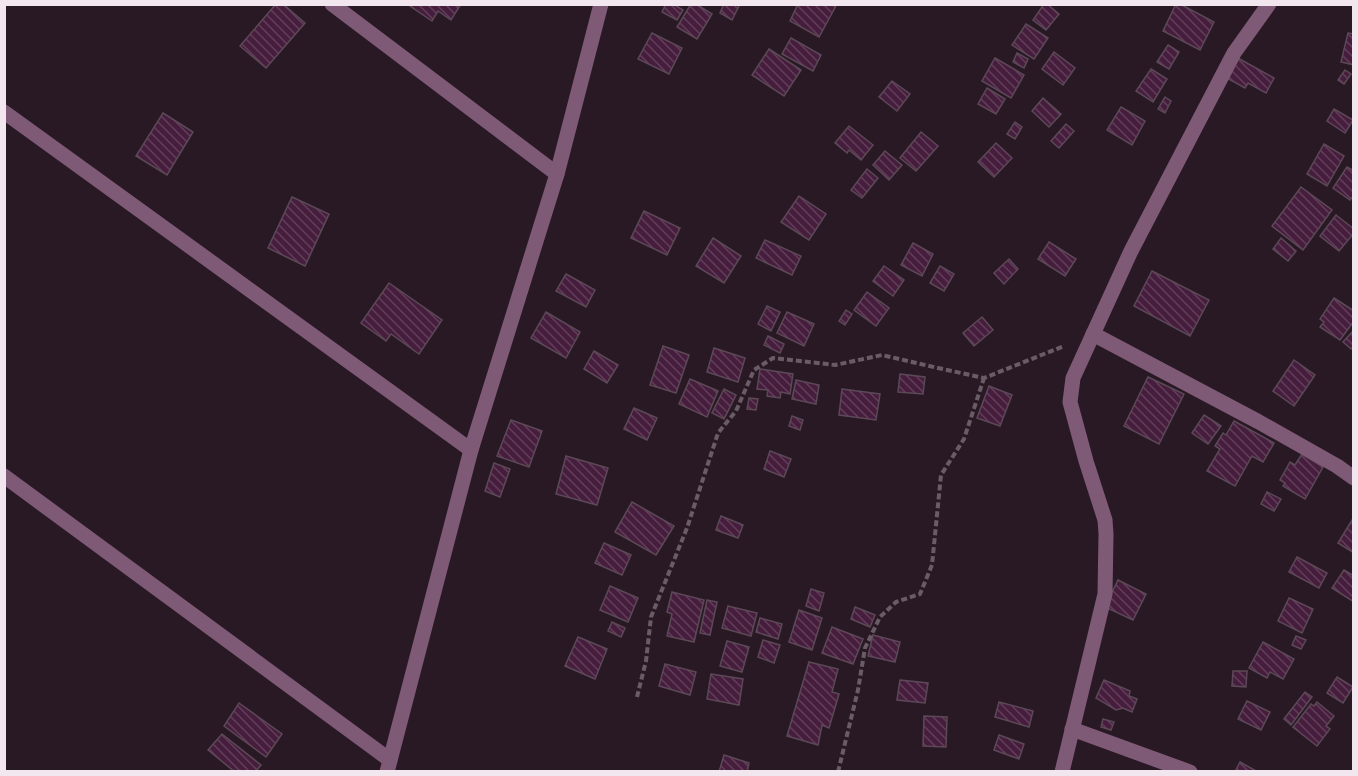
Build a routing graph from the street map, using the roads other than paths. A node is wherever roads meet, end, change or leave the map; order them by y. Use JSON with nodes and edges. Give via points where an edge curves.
{"nodes":[{"id":1,"x":332,"y":4,"type":"edge"},
{"id":2,"x":602,"y":4,"type":"edge"},
{"id":3,"x":1269,"y":4,"type":"edge"},
{"id":4,"x":4,"y":112,"type":"edge"},
{"id":5,"x":557,"y":174,"type":"junction"},
{"id":6,"x":1093,"y":334,"type":"junction"},
{"id":7,"x":471,"y":450,"type":"junction"},
{"id":8,"x":4,"y":476,"type":"edge"},
{"id":9,"x":1353,"y":478,"type":"edge"},
{"id":10,"x":1072,"y":729,"type":"junction"},
{"id":11,"x":389,"y":766,"type":"edge"},
{"id":12,"x":1062,"y":771,"type":"edge"},
{"id":13,"x":1190,"y":771,"type":"edge"}],
"edges":[{"from":1,"to":5,"type":"street"},
{"from":2,"to":5,"type":"street"},
{"from":3,"to":6,"type":"street","via":[[1234,53],[1131,251]]},
{"from":4,"to":7,"type":"street"},
{"from":5,"to":7,"type":"street"},
{"from":6,"to":9,"type":"street","via":[[1259,422]]},
{"from":6,"to":10,"type":"street","via":[[1073,378],[1071,402],[1105,520],[1107,575]]},
{"from":7,"to":11,"type":"street"},
{"from":8,"to":11,"type":"street"},
{"from":10,"to":12,"type":"street"},
{"from":10,"to":13,"type":"street"}]}
